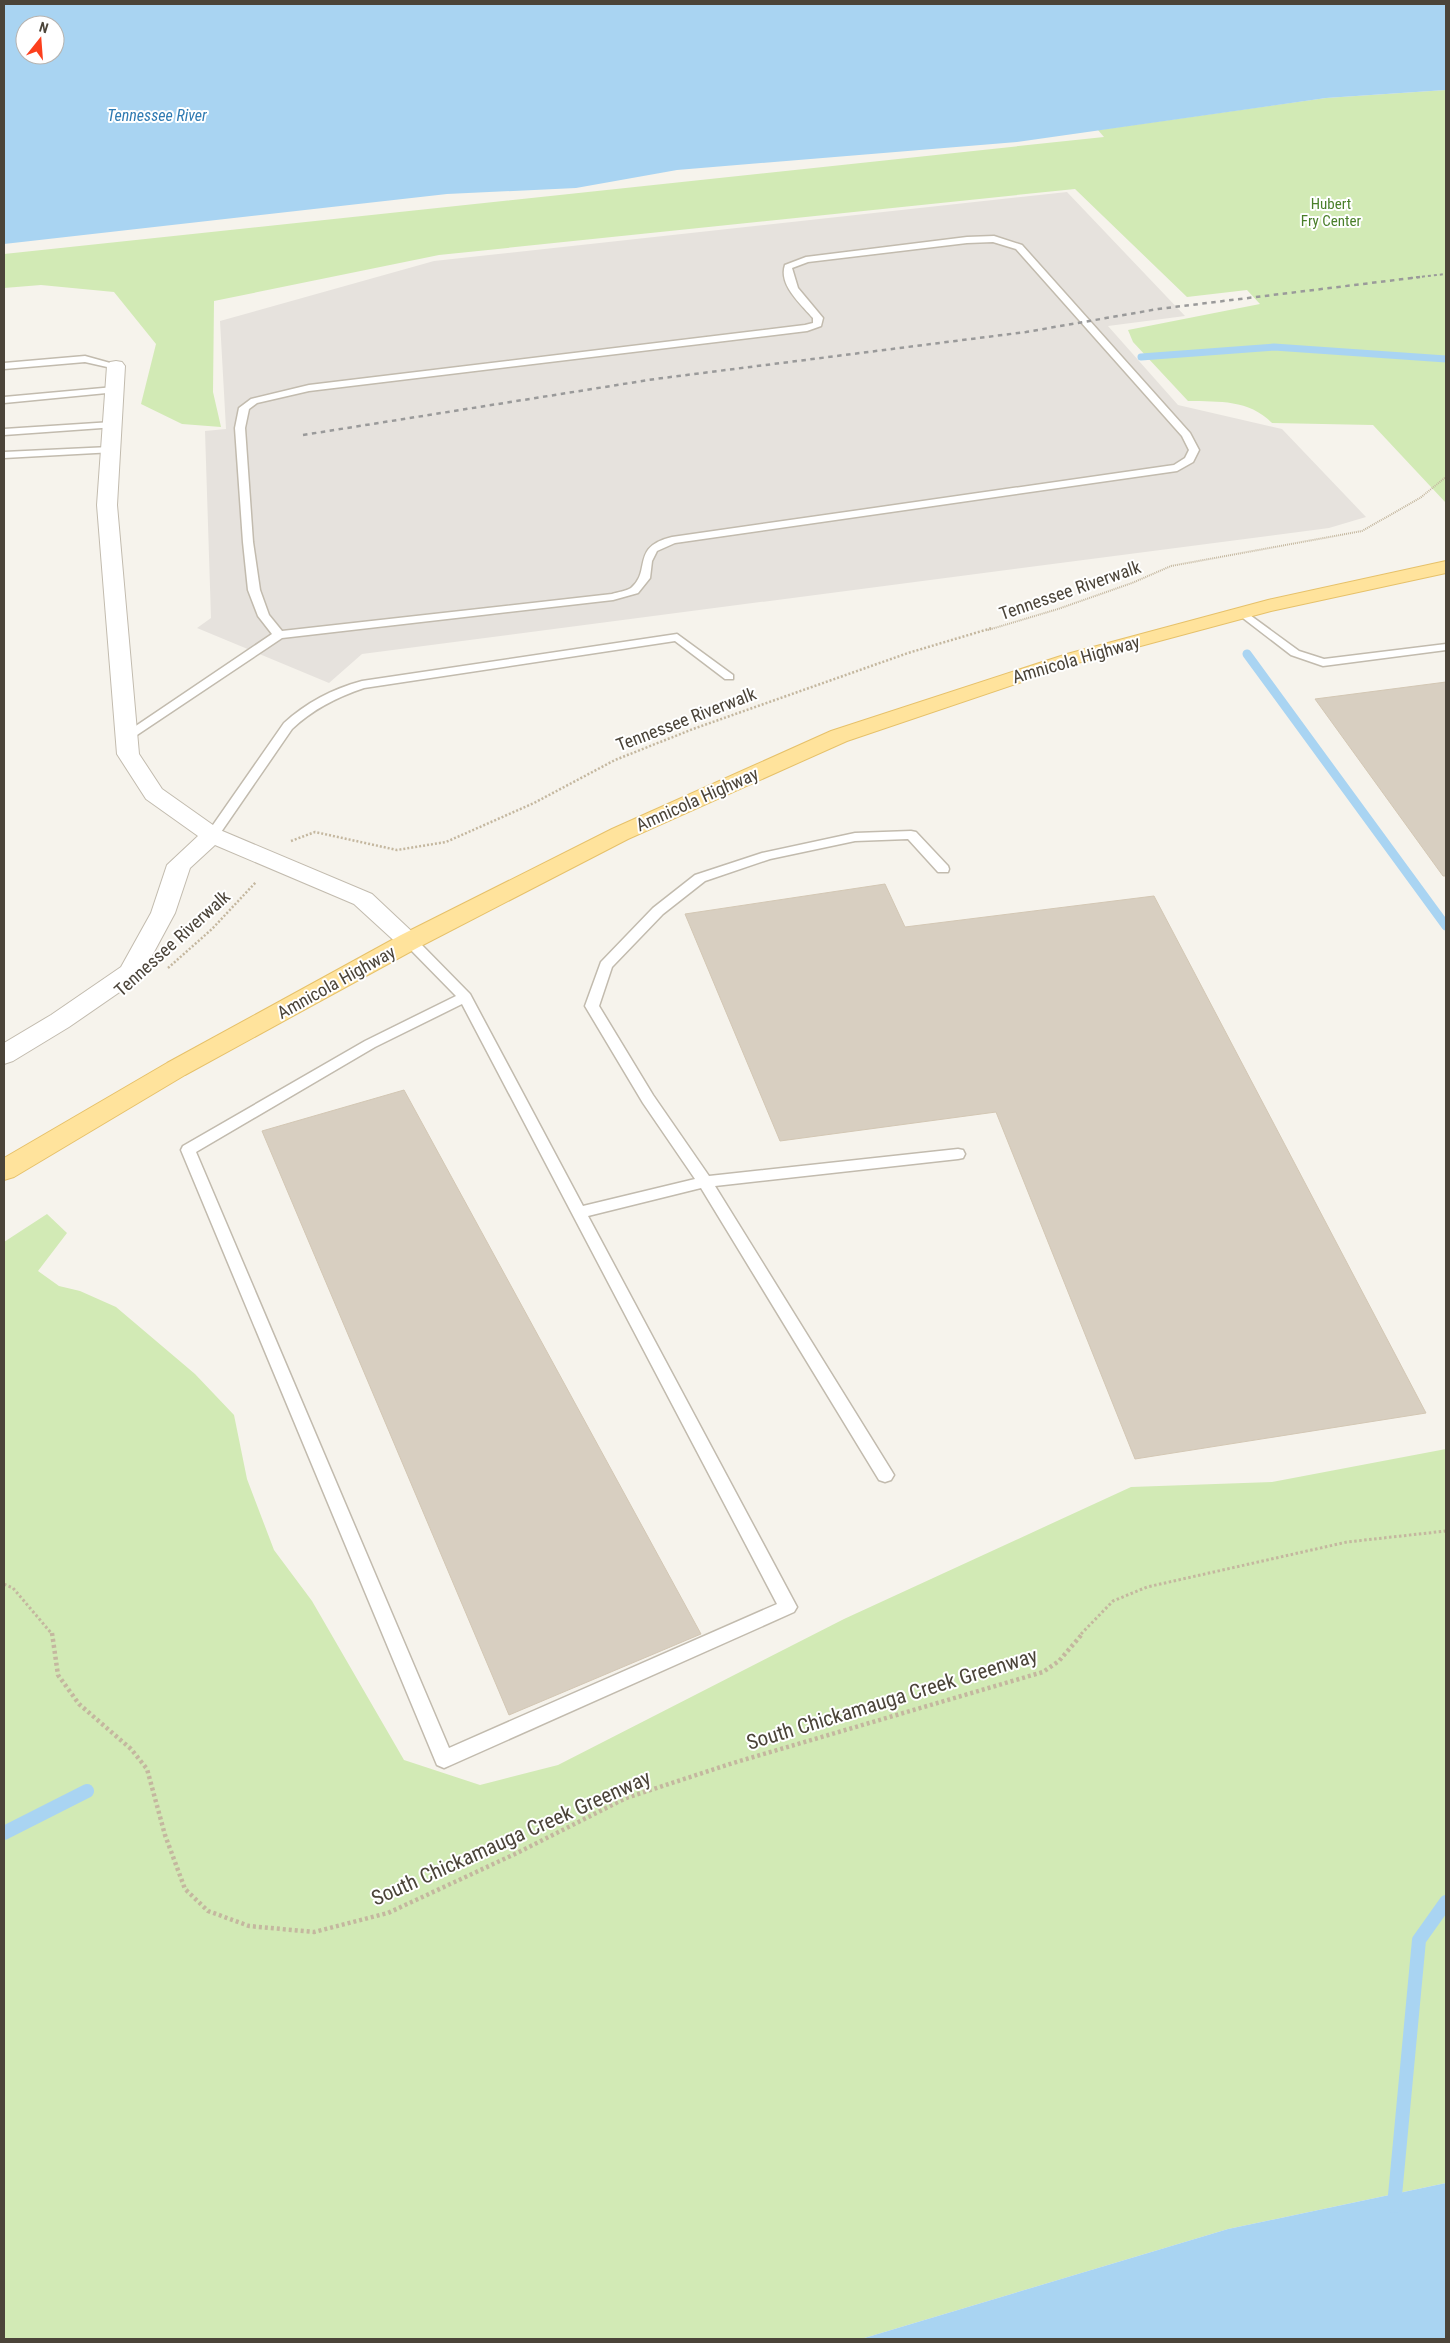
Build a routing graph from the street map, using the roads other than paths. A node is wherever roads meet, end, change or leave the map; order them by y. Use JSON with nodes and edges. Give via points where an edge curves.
{"nodes":[{"id":1,"x":4,"y":366,"type":"edge"},
{"id":2,"x":116,"y":366,"type":"joint"},
{"id":3,"x":114,"y":390,"type":"junction"},
{"id":4,"x":4,"y":400,"type":"edge"},
{"id":5,"x":112,"y":424,"type":"junction"},
{"id":6,"x":4,"y":432,"type":"edge"},
{"id":7,"x":110,"y":450,"type":"junction"},
{"id":8,"x":4,"y":455,"type":"edge"},
{"id":9,"x":1446,"y":568,"type":"edge"},
{"id":10,"x":1242,"y":613,"type":"junction"},
{"id":11,"x":279,"y":635,"type":"junction"},
{"id":12,"x":1446,"y":647,"type":"edge"},
{"id":13,"x":729,"y":677,"type":"dead end"},
{"id":14,"x":127,"y":736,"type":"junction"},
{"id":15,"x":212,"y":835,"type":"junction"},
{"id":16,"x":943,"y":870,"type":"dead end"},
{"id":17,"x":410,"y":941,"type":"junction"},
{"id":18,"x":465,"y":997,"type":"junction"},
{"id":19,"x":4,"y":1055,"type":"edge"},
{"id":20,"x":958,"y":1154,"type":"dead end"},
{"id":21,"x":4,"y":1170,"type":"edge"},
{"id":22,"x":705,"y":1182,"type":"junction"},
{"id":23,"x":580,"y":1212,"type":"junction"},
{"id":24,"x":885,"y":1475,"type":"dead end"}],
"edges":[{"from":1,"to":2,"type":"lane","via":[[86,359]]},
{"from":2,"to":3,"type":"street"},
{"from":3,"to":4,"type":"lane"},
{"from":3,"to":5,"type":"street"},
{"from":5,"to":6,"type":"lane"},
{"from":5,"to":7,"type":"street"},
{"from":7,"to":8,"type":"lane"},
{"from":7,"to":14,"type":"street","via":[[107,505]]},
{"from":9,"to":10,"type":"main road","name":"Amnicola Highway"},
{"from":10,"to":12,"type":"lane","via":[[1295,653],[1323,663]]},
{"from":10,"to":17,"type":"main road","name":"Amnicola Highway","via":[[1074,658],[839,736],[620,834]]},
{"from":11,"to":11,"type":"lane","via":[[613,597],[634,591],[645,578],[647,561],[654,549],[672,540],[1177,468],[1189,460],[1194,450],[1186,436],[1018,247],[994,239],[968,240],[806,260],[788,267],[786,274],[818,318],[818,324],[807,328],[309,388],[254,401],[244,408],[240,428],[254,590],[264,616]]},
{"from":11,"to":14,"type":"lane"},
{"from":13,"to":15,"type":"lane","via":[[677,637],[362,685],[313,704],[288,726]]},
{"from":14,"to":15,"type":"street","via":[[128,754],[154,794]]},
{"from":15,"to":17,"type":"street","via":[[363,899]]},
{"from":15,"to":19,"type":"street","via":[[179,866],[163,913],[131,972]]},
{"from":16,"to":22,"type":"lane","via":[[911,835],[855,837],[767,856],[700,878],[658,911],[606,965],[592,1006],[648,1099]]},
{"from":17,"to":18,"type":"lane"},
{"from":17,"to":21,"type":"main road","name":"Amnicola Highway","via":[[176,1069]]},
{"from":18,"to":23,"type":"lane"},
{"from":18,"to":23,"type":"lane","via":[[370,1044],[188,1150],[444,1759],[788,1607]]},
{"from":20,"to":22,"type":"lane"},
{"from":22,"to":23,"type":"lane"},
{"from":22,"to":24,"type":"lane"}]}
